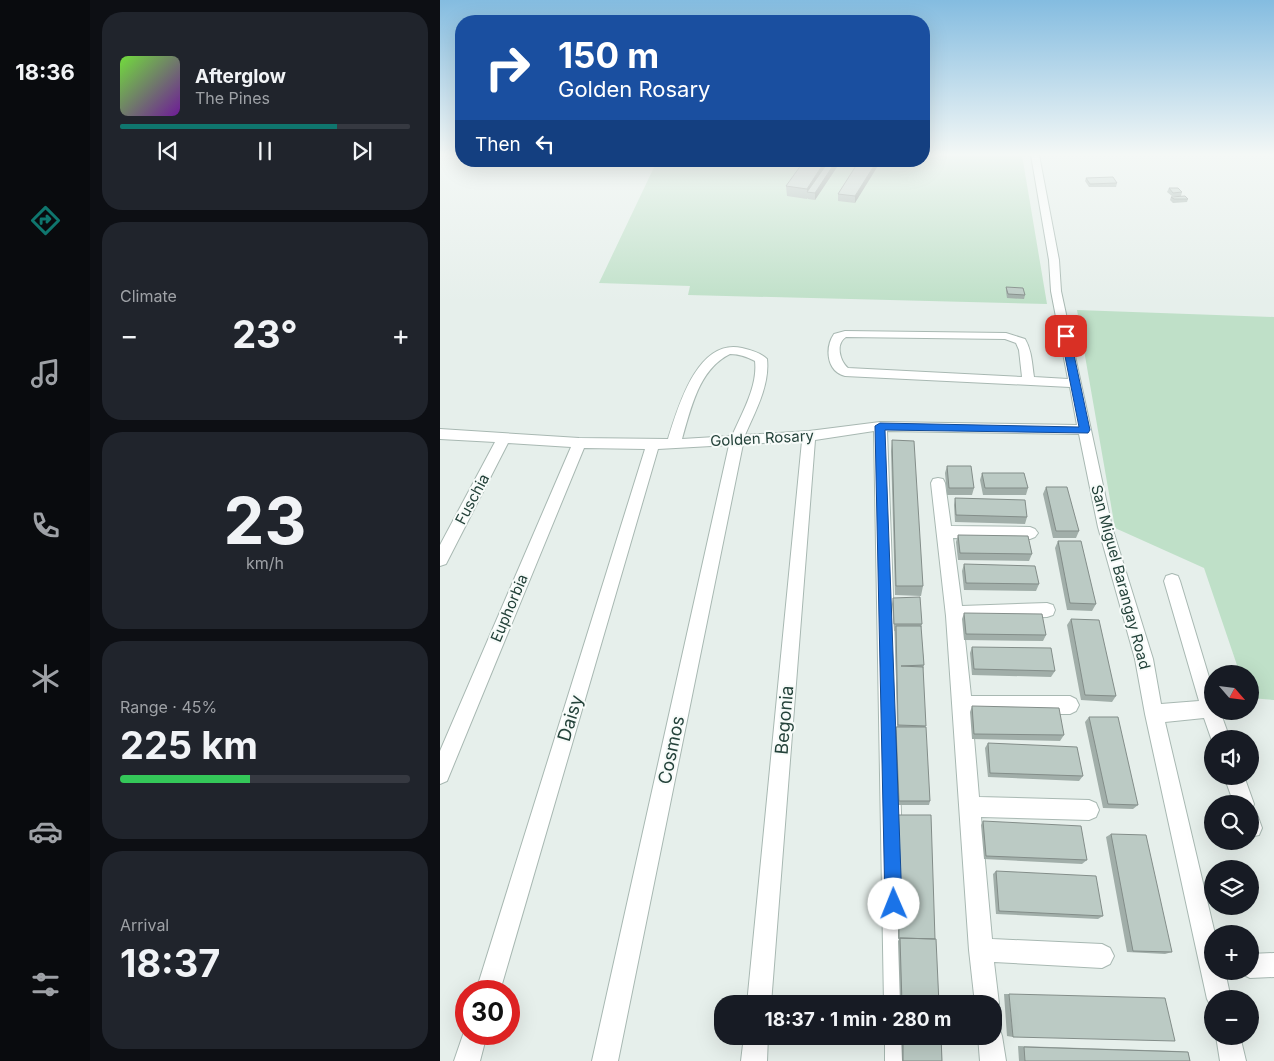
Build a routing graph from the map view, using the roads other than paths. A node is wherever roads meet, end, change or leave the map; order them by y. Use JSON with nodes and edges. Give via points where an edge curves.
{"nodes":[{"id":1,"x":1043,"y":205,"type":"edge"},
{"id":2,"x":1028,"y":380,"type":"junction"},
{"id":3,"x":1075,"y":383,"type":"junction"},
{"id":4,"x":880,"y":426,"type":"junction"},
{"id":5,"x":1085,"y":430,"type":"junction"},
{"id":6,"x":440,"y":434,"type":"edge"},
{"id":7,"x":809,"y":436,"type":"junction"},
{"id":8,"x":504,"y":438,"type":"junction"},
{"id":9,"x":736,"y":439,"type":"junction"},
{"id":10,"x":579,"y":443,"type":"junction"},
{"id":11,"x":674,"y":443,"type":"junction"},
{"id":12,"x":653,"y":444,"type":"junction"},
{"id":13,"x":938,"y":484,"type":"dead end"},
{"id":14,"x":946,"y":532,"type":"junction"},
{"id":15,"x":1030,"y":533,"type":"dead end"},
{"id":16,"x":440,"y":560,"type":"edge"},
{"id":17,"x":1172,"y":581,"type":"dead end"},
{"id":18,"x":1047,"y":610,"type":"dead end"},
{"id":19,"x":953,"y":613,"type":"junction"},
{"id":20,"x":1204,"y":689,"type":"edge"},
{"id":21,"x":962,"y":705,"type":"junction"},
{"id":22,"x":1070,"y":705,"type":"dead end"},
{"id":23,"x":1204,"y":710,"type":"edge"},
{"id":24,"x":1154,"y":714,"type":"junction"},
{"id":25,"x":440,"y":774,"type":"edge"},
{"id":26,"x":969,"y":807,"type":"junction"},
{"id":27,"x":1089,"y":810,"type":"dead end"},
{"id":28,"x":1204,"y":929,"type":"edge"},
{"id":29,"x":980,"y":950,"type":"junction"},
{"id":30,"x":1102,"y":956,"type":"dead end"},
{"id":31,"x":1274,"y":965,"type":"edge"},
{"id":32,"x":1259,"y":966,"type":"edge"},
{"id":33,"x":491,"y":980,"type":"edge"},
{"id":34,"x":760,"y":995,"type":"edge"},
{"id":35,"x":896,"y":995,"type":"edge"},
{"id":36,"x":985,"y":995,"type":"edge"},
{"id":37,"x":472,"y":1045,"type":"edge"},
{"id":38,"x":755,"y":1045,"type":"edge"},
{"id":39,"x":897,"y":1045,"type":"edge"},
{"id":40,"x":991,"y":1045,"type":"edge"},
{"id":41,"x":1230,"y":1045,"type":"edge"},
{"id":42,"x":467,"y":1061,"type":"edge"},
{"id":43,"x":605,"y":1061,"type":"edge"},
{"id":44,"x":749,"y":1061,"type":"edge"},
{"id":45,"x":754,"y":1061,"type":"edge"},
{"id":46,"x":898,"y":1061,"type":"edge"},
{"id":47,"x":993,"y":1061,"type":"edge"},
{"id":48,"x":1233,"y":1061,"type":"edge"}],
"edges":[{"from":1,"to":3,"type":"street","name":"San Miguel Barangay Road","via":[[1056,291]]},
{"from":2,"to":2,"type":"street","via":[[846,372],[838,368],[834,342],[845,334],[1006,336],[1021,341]]},
{"from":2,"to":3,"type":"street"},
{"from":3,"to":5,"type":"street","name":"San Miguel Barangay Road"},
{"from":4,"to":5,"type":"street","name":"Golden Rosary"},
{"from":4,"to":7,"type":"street","name":"Golden Rosary"},
{"from":4,"to":35,"type":"street"},
{"from":5,"to":24,"type":"street","name":"San Miguel Barangay Road","via":[[1105,527],[1144,659]]},
{"from":6,"to":8,"type":"street","name":"Golden Rosary"},
{"from":7,"to":9,"type":"street","name":"Golden Rosary"},
{"from":7,"to":34,"type":"street","name":"Begonia"},
{"from":8,"to":10,"type":"street","name":"Golden Rosary"},
{"from":8,"to":16,"type":"street","name":"Fuschia"},
{"from":9,"to":11,"type":"street","name":"Golden Rosary"},
{"from":9,"to":11,"type":"street","name":"Cosmos","via":[[755,396],[763,364],[755,356],[733,350],[720,354],[694,382]]},
{"from":9,"to":43,"type":"street","name":"Cosmos"},
{"from":10,"to":12,"type":"street","name":"Golden Rosary"},
{"from":10,"to":25,"type":"street","name":"Euphorbia"},
{"from":11,"to":12,"type":"street","name":"Golden Rosary"},
{"from":12,"to":33,"type":"street","name":"Daisy"},
{"from":13,"to":14,"type":"street"},
{"from":14,"to":15,"type":"street"},
{"from":14,"to":19,"type":"street"},
{"from":17,"to":20,"type":"street"},
{"from":18,"to":19,"type":"street"},
{"from":19,"to":21,"type":"street"},
{"from":21,"to":22,"type":"street"},
{"from":21,"to":26,"type":"street"},
{"from":23,"to":24,"type":"street"},
{"from":24,"to":28,"type":"street","name":"San Miguel Barangay Road"},
{"from":26,"to":27,"type":"street"},
{"from":26,"to":29,"type":"street"},
{"from":29,"to":30,"type":"street"},
{"from":29,"to":36,"type":"street"},
{"from":31,"to":32,"type":"street"},
{"from":37,"to":42,"type":"street"},
{"from":38,"to":45,"type":"street"},
{"from":39,"to":46,"type":"street"},
{"from":40,"to":47,"type":"street"},
{"from":41,"to":48,"type":"street"},
{"from":44,"to":45,"type":"street"}]}
